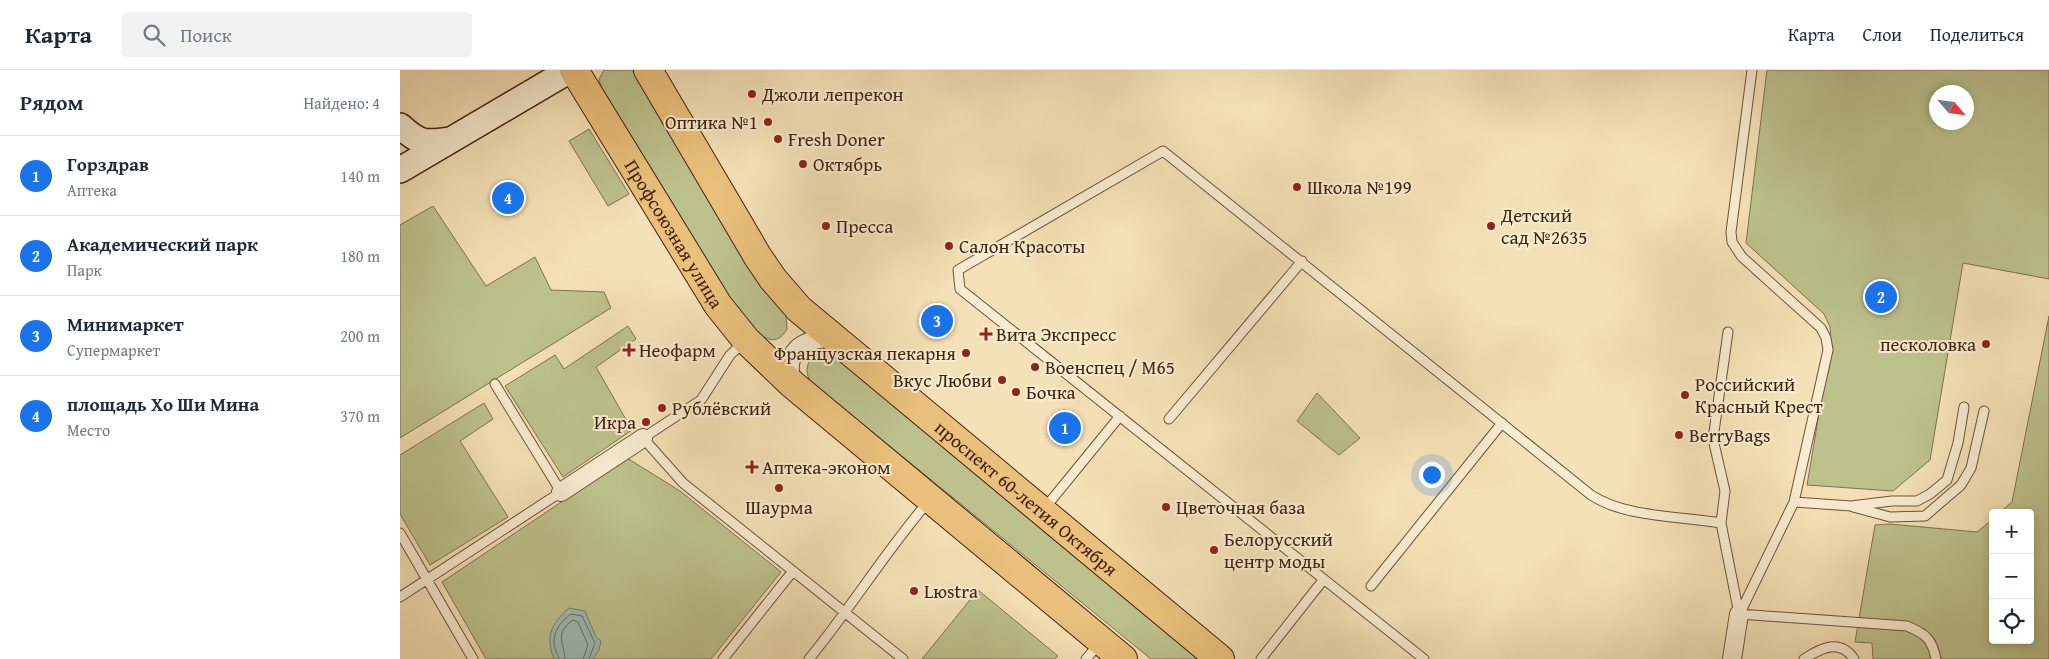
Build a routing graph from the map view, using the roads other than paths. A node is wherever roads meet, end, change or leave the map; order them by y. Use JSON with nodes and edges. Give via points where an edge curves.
{"nodes":[{"id":1,"x":570,"y":70,"type":"edge"},
{"id":2,"x":574,"y":70,"type":"edge"},
{"id":3,"x":648,"y":70,"type":"edge"},
{"id":4,"x":1752,"y":70,"type":"edge"},
{"id":5,"x":400,"y":126,"type":"edge"},
{"id":6,"x":452,"y":140,"type":"junction"},
{"id":7,"x":400,"y":170,"type":"edge"},
{"id":8,"x":1302,"y":261,"type":"junction"},
{"id":9,"x":1728,"y":332,"type":"dead end"},
{"id":10,"x":832,"y":337,"type":"junction"},
{"id":11,"x":746,"y":340,"type":"junction"},
{"id":12,"x":496,"y":384,"type":"dead end"},
{"id":13,"x":792,"y":384,"type":"junction"},
{"id":14,"x":1964,"y":407,"type":"dead end"},
{"id":15,"x":1984,"y":411,"type":"dead end"},
{"id":16,"x":1120,"y":416,"type":"junction"},
{"id":17,"x":1169,"y":420,"type":"dead end"},
{"id":18,"x":1502,"y":423,"type":"junction"},
{"id":19,"x":643,"y":438,"type":"junction"},
{"id":20,"x":561,"y":492,"type":"junction"},
{"id":21,"x":929,"y":500,"type":"junction"},
{"id":22,"x":1794,"y":502,"type":"junction"},
{"id":23,"x":1850,"y":506,"type":"junction"},
{"id":24,"x":1042,"y":512,"type":"junction"},
{"id":25,"x":1721,"y":523,"type":"junction"},
{"id":26,"x":400,"y":533,"type":"edge"},
{"id":27,"x":793,"y":571,"type":"junction"},
{"id":28,"x":427,"y":579,"type":"junction"},
{"id":29,"x":1324,"y":579,"type":"junction"},
{"id":30,"x":1371,"y":586,"type":"dead end"},
{"id":31,"x":400,"y":597,"type":"edge"},
{"id":32,"x":846,"y":612,"type":"junction"},
{"id":33,"x":1740,"y":614,"type":"junction"},
{"id":34,"x":1094,"y":650,"type":"edge"},
{"id":35,"x":472,"y":659,"type":"edge"},
{"id":36,"x":723,"y":659,"type":"edge"},
{"id":37,"x":809,"y":659,"type":"edge"},
{"id":38,"x":903,"y":659,"type":"edge"},
{"id":39,"x":1123,"y":659,"type":"edge"},
{"id":40,"x":1220,"y":659,"type":"edge"},
{"id":41,"x":1261,"y":659,"type":"edge"},
{"id":42,"x":1424,"y":659,"type":"edge"},
{"id":43,"x":1732,"y":659,"type":"edge"},
{"id":44,"x":1804,"y":659,"type":"edge"},
{"id":45,"x":1854,"y":659,"type":"edge"},
{"id":46,"x":1936,"y":659,"type":"edge"}],
"edges":[{"from":1,"to":6,"type":"main road"},
{"from":2,"to":11,"type":"main road","name":"Профсоюзная улица","via":[[718,305]]},
{"from":3,"to":10,"type":"main road","via":[[773,279],[799,309]]},
{"from":4,"to":22,"type":"lane","via":[[1732,242],[1742,257],[1821,328],[1828,350]]},
{"from":5,"to":6,"type":"main road","via":[[413,138],[427,144]]},
{"from":6,"to":7,"type":"main road"},
{"from":8,"to":16,"type":"lane","via":[[1163,151],[958,270],[960,289]]},
{"from":8,"to":17,"type":"lane"},
{"from":8,"to":18,"type":"lane"},
{"from":9,"to":25,"type":"lane","via":[[1713,439],[1725,491]]},
{"from":10,"to":13,"type":"street","via":[[804,342],[797,348],[788,372]]},
{"from":10,"to":24,"type":"main road","name":"проспект 60-летия Октября"},
{"from":11,"to":13,"type":"main road","name":"Профсоюзная улица"},
{"from":11,"to":19,"type":"lane","via":[[730,355],[701,400]]},
{"from":12,"to":20,"type":"lane"},
{"from":13,"to":21,"type":"main road"},
{"from":14,"to":23,"type":"lane","via":[[1958,443],[1946,480],[1936,489],[1916,501]]},
{"from":15,"to":23,"type":"lane","via":[[1971,468],[1961,485],[1925,516],[1890,517]]},
{"from":16,"to":24,"type":"lane"},
{"from":16,"to":29,"type":"lane"},
{"from":18,"to":25,"type":"lane","via":[[1605,504]]},
{"from":18,"to":30,"type":"lane"},
{"from":19,"to":20,"type":"street"},
{"from":19,"to":27,"type":"lane","via":[[683,484]]},
{"from":20,"to":28,"type":"lane"},
{"from":21,"to":32,"type":"lane","via":[[896,539]]},
{"from":21,"to":34,"type":"main road"},
{"from":22,"to":23,"type":"lane"},
{"from":22,"to":33,"type":"lane"},
{"from":24,"to":40,"type":"main road","name":"проспект 60-летия Октября"},
{"from":25,"to":33,"type":"lane"},
{"from":26,"to":28,"type":"lane"},
{"from":27,"to":32,"type":"lane"},
{"from":27,"to":36,"type":"lane"},
{"from":28,"to":31,"type":"lane"},
{"from":28,"to":35,"type":"lane"},
{"from":29,"to":41,"type":"lane"},
{"from":29,"to":42,"type":"lane"},
{"from":32,"to":37,"type":"lane"},
{"from":32,"to":38,"type":"lane"},
{"from":33,"to":43,"type":"street"},
{"from":33,"to":46,"type":"lane","via":[[1900,624],[1928,638],[1933,643]]},
{"from":34,"to":39,"type":"main road"},
{"from":44,"to":45,"type":"lane","via":[[1823,647],[1833,646],[1843,648]]}]}
